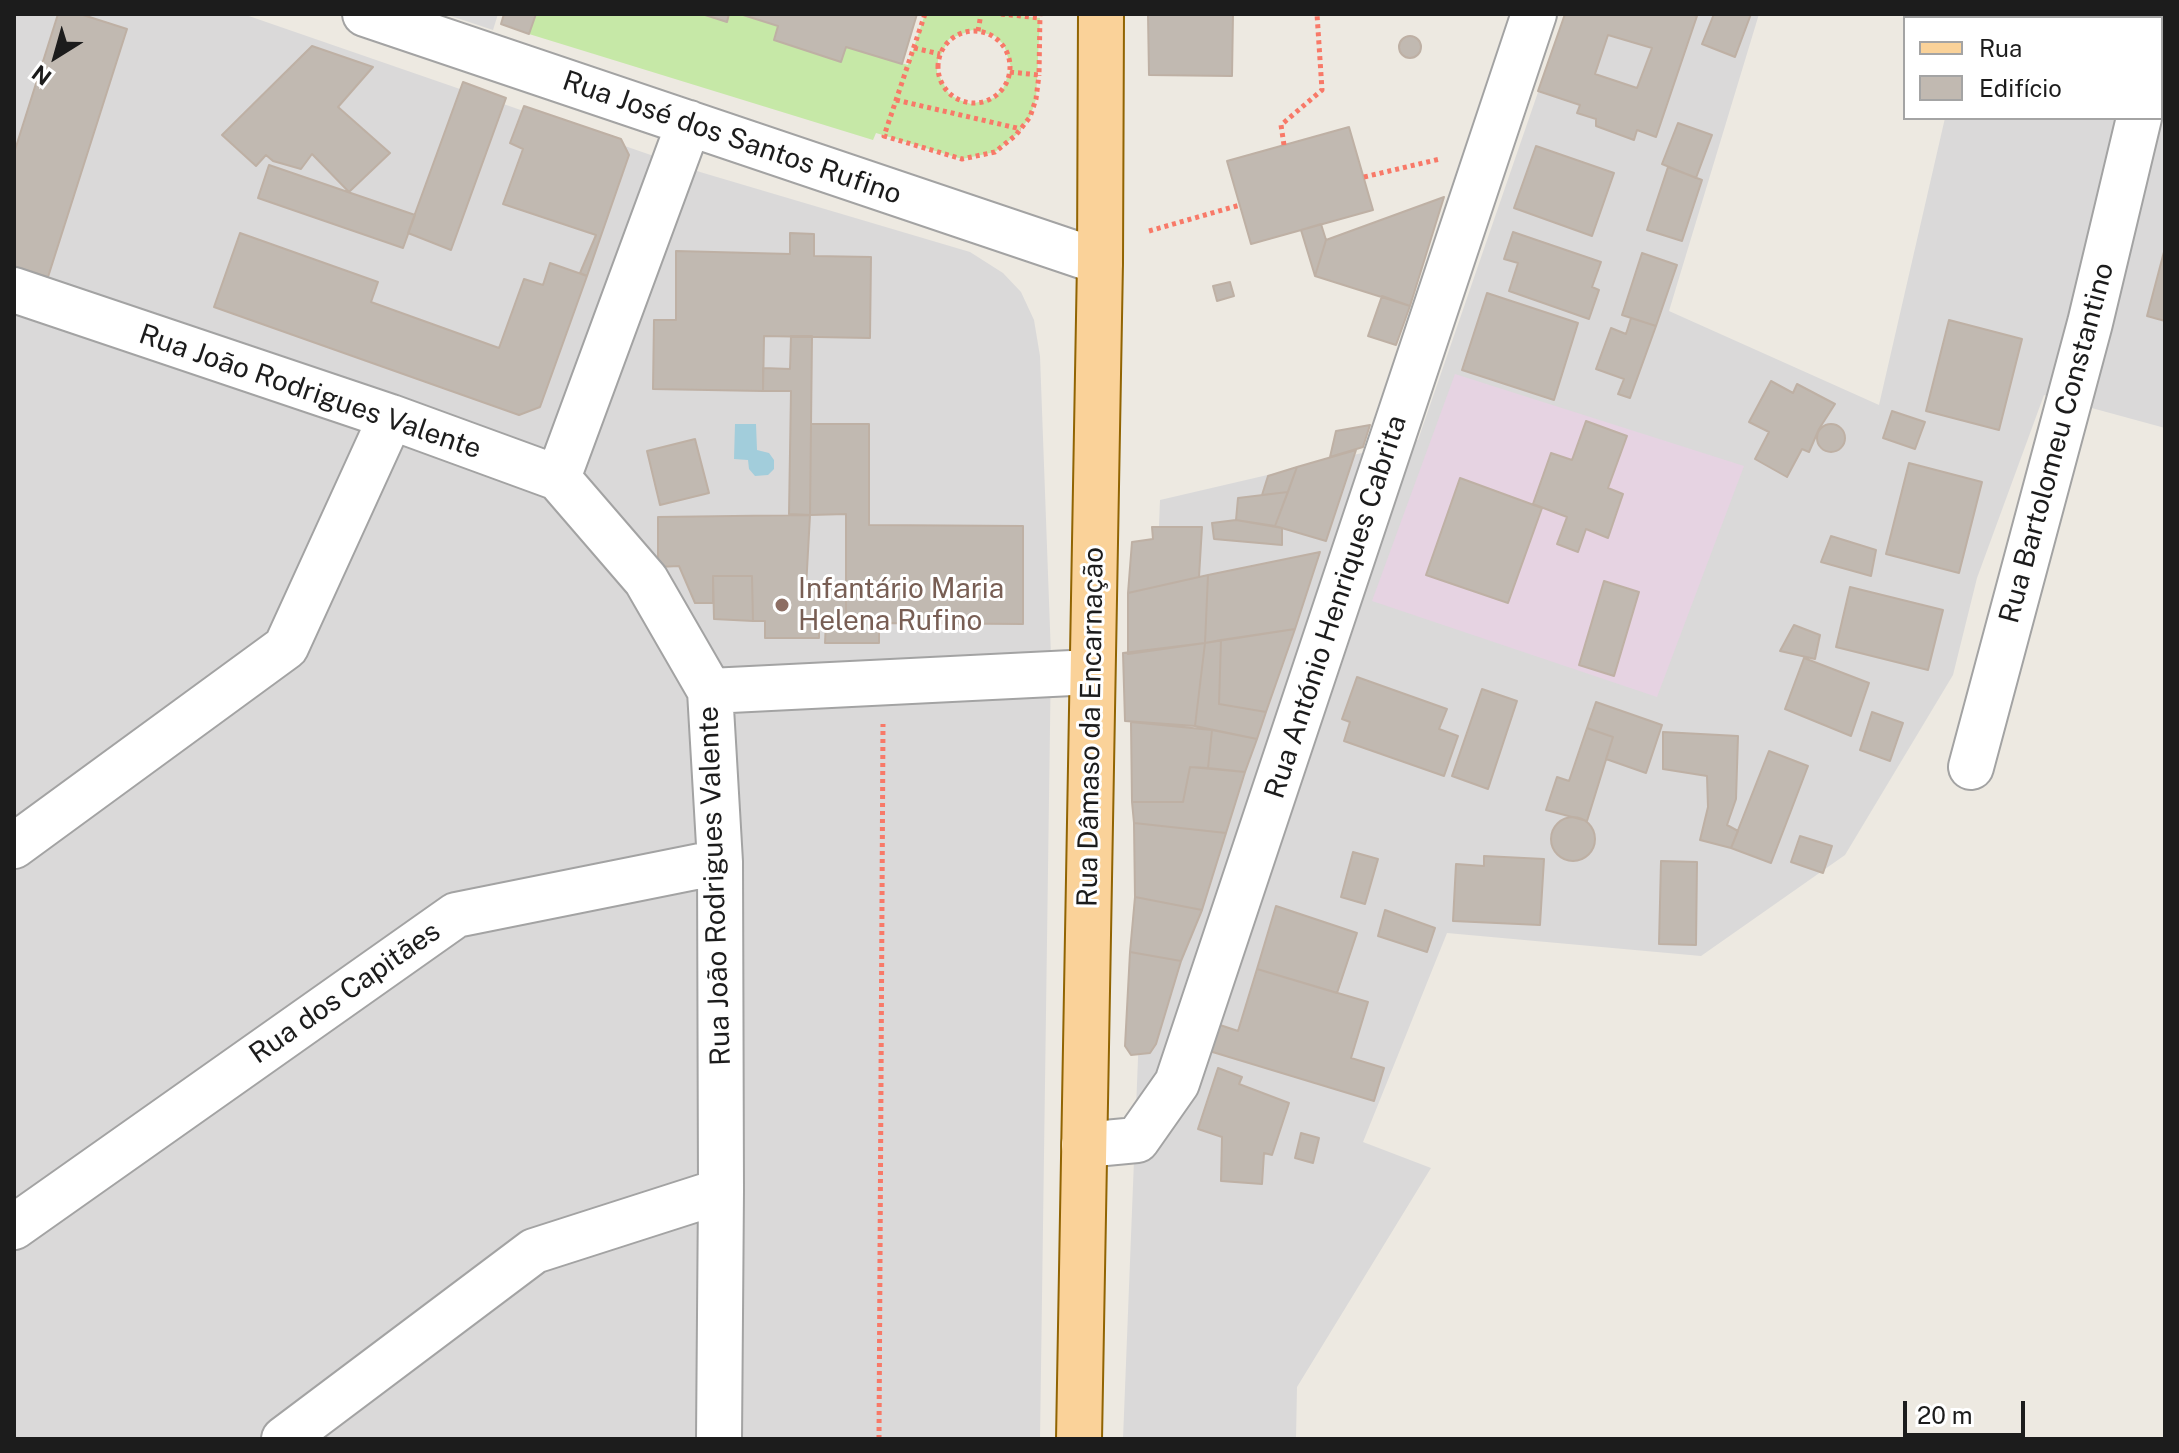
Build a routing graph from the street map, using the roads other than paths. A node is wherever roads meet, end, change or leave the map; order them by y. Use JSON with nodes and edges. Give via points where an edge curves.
{"nodes":[{"id":1,"x":365,"y":14,"type":"edge"},
{"id":2,"x":1101,"y":14,"type":"edge"},
{"id":3,"x":1534,"y":14,"type":"edge"},
{"id":4,"x":2139,"y":120,"type":"edge"},
{"id":5,"x":689,"y":123,"type":"junction"},
{"id":6,"x":1100,"y":262,"type":"junction"},
{"id":7,"x":14,"y":290,"type":"edge"},
{"id":8,"x":391,"y":417,"type":"junction"},
{"id":9,"x":558,"y":478,"type":"junction"},
{"id":10,"x":1092,"y":672,"type":"junction"},
{"id":11,"x":710,"y":691,"type":"junction"},
{"id":12,"x":1971,"y":767,"type":"dead end"},
{"id":13,"x":14,"y":846,"type":"edge"},
{"id":14,"x":720,"y":862,"type":"junction"},
{"id":15,"x":1084,"y":1145,"type":"junction"},
{"id":16,"x":721,"y":1191,"type":"junction"},
{"id":17,"x":14,"y":1227,"type":"edge"},
{"id":18,"x":284,"y":1439,"type":"edge"},
{"id":19,"x":719,"y":1439,"type":"edge"},
{"id":20,"x":1079,"y":1439,"type":"edge"}],
"edges":[{"from":1,"to":5,"type":"street","name":"Rua José dos Santos Rufino"},
{"from":2,"to":6,"type":"main road","name":"Rua Dâmaso da Encarnação"},
{"from":3,"to":15,"type":"street","name":"Rua António Henriques Cabrita","via":[[1177,1083],[1137,1140]]},
{"from":4,"to":12,"type":"street","name":"Rua Bartolomeu Constantino"},
{"from":5,"to":6,"type":"street","name":"Rua José dos Santos Rufino"},
{"from":5,"to":9,"type":"street"},
{"from":6,"to":10,"type":"main road","name":"Rua Dâmaso da Encarnação"},
{"from":7,"to":8,"type":"street","name":"Rua João Rodrigues Valente"},
{"from":8,"to":9,"type":"street","name":"Rua João Rodrigues Valente"},
{"from":8,"to":13,"type":"street","via":[[286,647]]},
{"from":9,"to":11,"type":"street","name":"Rua João Rodrigues Valente","via":[[646,580]]},
{"from":10,"to":11,"type":"street"},
{"from":10,"to":15,"type":"main road","name":"Rua Dâmaso da Encarnação"},
{"from":11,"to":14,"type":"street","name":"Rua João Rodrigues Valente"},
{"from":14,"to":16,"type":"street","name":"Rua João Rodrigues Valente"},
{"from":14,"to":17,"type":"street","name":"Rua dos Capitães","via":[[456,915]]},
{"from":15,"to":20,"type":"main road","name":"Rua Dâmaso da Encarnação"},
{"from":16,"to":18,"type":"street","via":[[534,1251]]},
{"from":16,"to":19,"type":"street","name":"Rua João Rodrigues Valente"}]}
